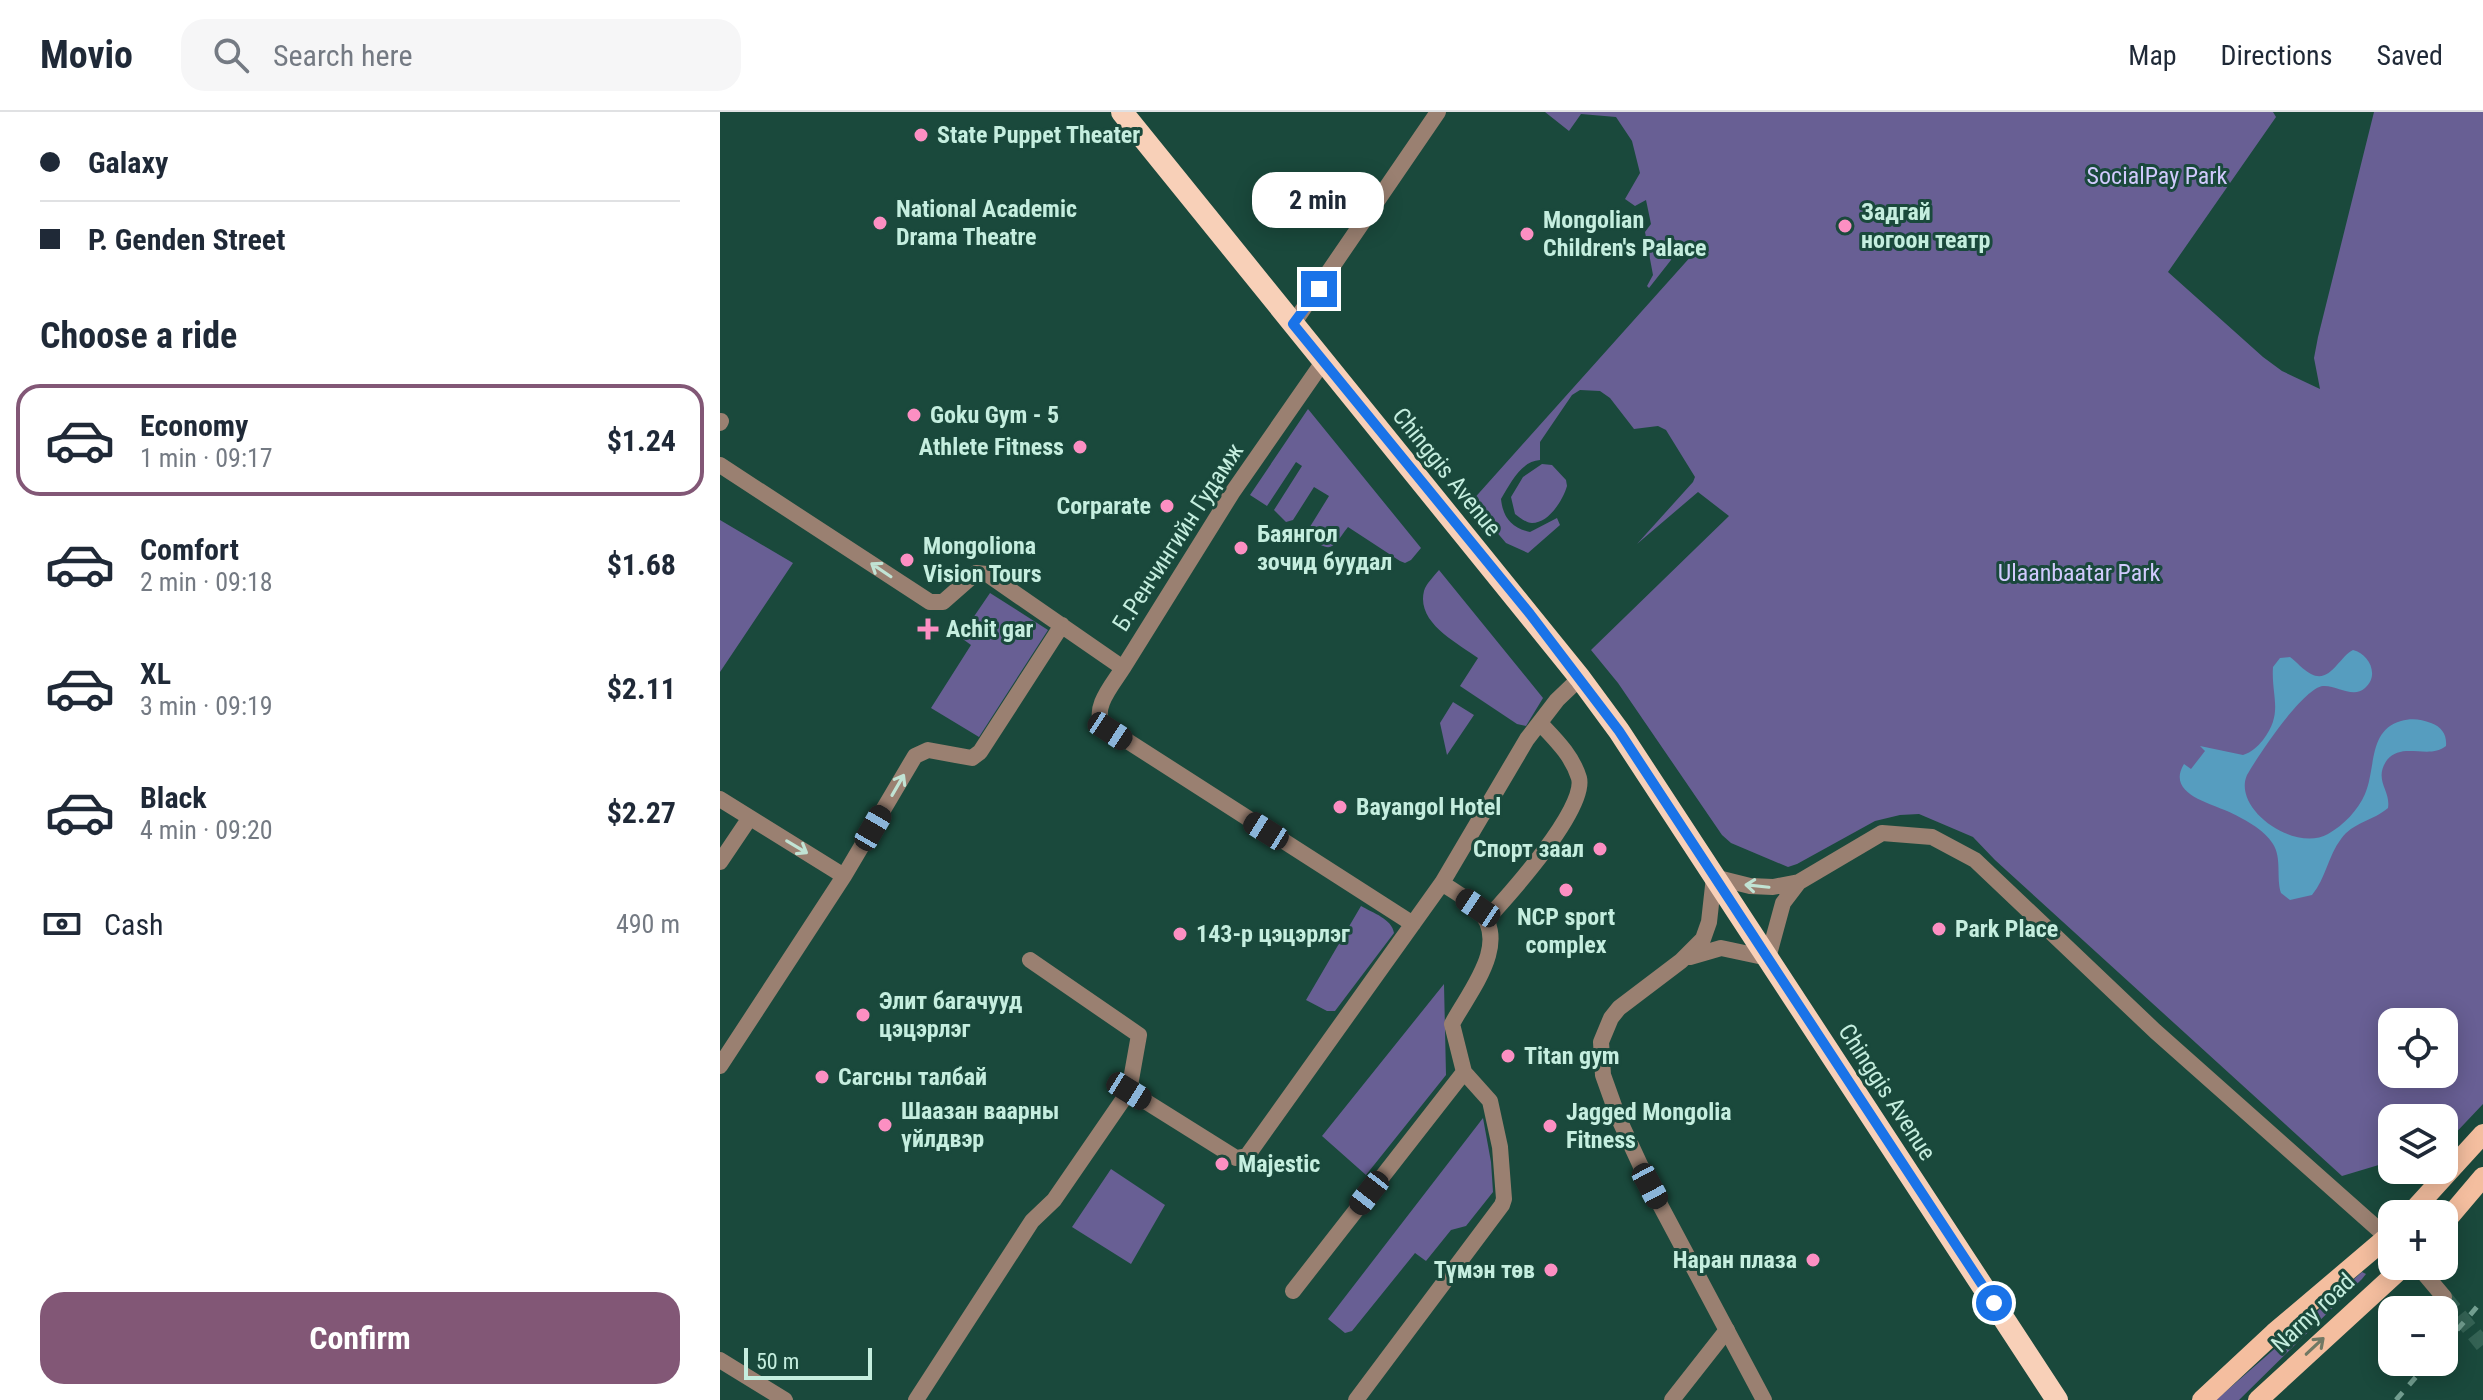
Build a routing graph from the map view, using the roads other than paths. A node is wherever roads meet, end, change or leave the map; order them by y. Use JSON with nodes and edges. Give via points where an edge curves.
{"nodes":[{"id":1,"x":1122,"y":112,"type":"edge"},
{"id":2,"x":1438,"y":112,"type":"edge"},
{"id":3,"x":1293,"y":324,"type":"junction"},
{"id":4,"x":1323,"y":362,"type":"junction"},
{"id":5,"x":720,"y":465,"type":"edge"},
{"id":6,"x":1062,"y":625,"type":"junction"},
{"id":7,"x":1123,"y":668,"type":"junction"},
{"id":8,"x":1580,"y":678,"type":"junction"},
{"id":9,"x":1540,"y":723,"type":"junction"},
{"id":10,"x":720,"y":799,"type":"edge"},
{"id":11,"x":749,"y":819,"type":"junction"},
{"id":12,"x":720,"y":862,"type":"edge"},
{"id":13,"x":844,"y":876,"type":"junction"},
{"id":14,"x":1714,"y":877,"type":"junction"},
{"id":15,"x":1799,"y":882,"type":"junction"},
{"id":16,"x":1442,"y":883,"type":"junction"},
{"id":17,"x":1486,"y":920,"type":"junction"},
{"id":18,"x":1413,"y":924,"type":"junction"},
{"id":19,"x":1768,"y":958,"type":"junction"},
{"id":20,"x":1030,"y":960,"type":"dead end"},
{"id":21,"x":1681,"y":961,"type":"junction"},
{"id":22,"x":720,"y":1066,"type":"edge"},
{"id":23,"x":1464,"y":1072,"type":"junction"},
{"id":24,"x":1129,"y":1091,"type":"junction"},
{"id":25,"x":2483,"y":1134,"type":"edge"},
{"id":26,"x":2483,"y":1177,"type":"edge"},
{"id":27,"x":2423,"y":1200,"type":"edge"},
{"id":28,"x":2458,"y":1206,"type":"edge"},
{"id":29,"x":2378,"y":1225,"type":"edge"},
{"id":30,"x":2378,"y":1245,"type":"edge"},
{"id":31,"x":2389,"y":1280,"type":"edge"},
{"id":32,"x":2430,"y":1280,"type":"edge"},
{"id":33,"x":1293,"y":1291,"type":"dead end"},
{"id":34,"x":2443,"y":1296,"type":"tunnel mouth"},
{"id":35,"x":1727,"y":1330,"type":"junction"},
{"id":36,"x":720,"y":1360,"type":"edge"},
{"id":37,"x":785,"y":1400,"type":"edge"},
{"id":38,"x":916,"y":1400,"type":"edge"},
{"id":39,"x":1356,"y":1400,"type":"edge"},
{"id":40,"x":1672,"y":1400,"type":"edge"},
{"id":41,"x":1764,"y":1400,"type":"edge"},
{"id":42,"x":2057,"y":1400,"type":"edge"},
{"id":43,"x":2202,"y":1400,"type":"edge"},
{"id":44,"x":2258,"y":1400,"type":"edge"}],
"edges":[{"from":1,"to":3,"type":"highway","name":"Chinggis Avenue"},
{"from":2,"to":3,"type":"street"},
{"from":3,"to":4,"type":"highway","name":"Chinggis Avenue"},
{"from":4,"to":7,"type":"street","name":"Б.Ренчингийн Гудамж","via":[[1232,493]]},
{"from":4,"to":8,"type":"highway","name":"Chinggis Avenue"},
{"from":6,"to":5,"type":"street","name":"Б.Ренчингийн Гудамж","one_way":true,"via":[[981,572],[943,602],[930,602]]},
{"from":6,"to":7,"type":"street","name":"Б.Ренчингийн Гудамж"},
{"from":13,"to":6,"type":"street","one_way":true,"via":[[915,756],[928,750],[972,758],[980,752]]},
{"from":7,"to":18,"type":"street","via":[[1099,709],[1100,720],[1110,731]]},
{"from":8,"to":9,"type":"street"},
{"from":8,"to":14,"type":"highway","name":"Chinggis Avenue"},
{"from":9,"to":16,"type":"street"},
{"from":9,"to":17,"type":"street","via":[[1567,752],[1580,780],[1578,794],[1573,809]]},
{"from":10,"to":11,"type":"street"},
{"from":11,"to":12,"type":"street"},
{"from":11,"to":13,"type":"street","one_way":true},
{"from":13,"to":22,"type":"street"},
{"from":15,"to":14,"type":"street","one_way":true,"via":[[1750,886]]},
{"from":14,"to":19,"type":"highway","name":"Chinggis Avenue"},
{"from":14,"to":21,"type":"street","via":[[1703,939]]},
{"from":15,"to":19,"type":"street","via":[[1783,903]]},
{"from":15,"to":29,"type":"street","via":[[1882,833],[1932,837],[1975,860],[2155,1031]]},
{"from":16,"to":17,"type":"street","via":[[1478,908]]},
{"from":16,"to":18,"type":"street"},
{"from":17,"to":23,"type":"street","via":[[1490,940],[1485,971],[1452,1024]]},
{"from":18,"to":24,"type":"street","via":[[1245,1158],[1236,1158]]},
{"from":19,"to":21,"type":"street","via":[[1721,948]]},
{"from":19,"to":42,"type":"highway","name":"Chinggis Avenue"},
{"from":20,"to":24,"type":"street","via":[[1139,1035]]},
{"from":21,"to":35,"type":"street","via":[[1611,1018],[1601,1042],[1603,1075],[1650,1186]]},
{"from":23,"to":33,"type":"street"},
{"from":23,"to":39,"type":"street","via":[[1490,1101],[1502,1162],[1502,1205]]},
{"from":24,"to":38,"type":"street","via":[[1054,1200],[1032,1221]]},
{"from":25,"to":27,"type":"main road"},
{"from":26,"to":28,"type":"main road"},
{"from":30,"to":43,"type":"main road","name":"Narny road"},
{"from":44,"to":31,"type":"main road","name":"Narny road","one_way":true},
{"from":32,"to":34,"type":"street"},
{"from":35,"to":40,"type":"street"},
{"from":35,"to":41,"type":"street"},
{"from":36,"to":37,"type":"street"}]}
